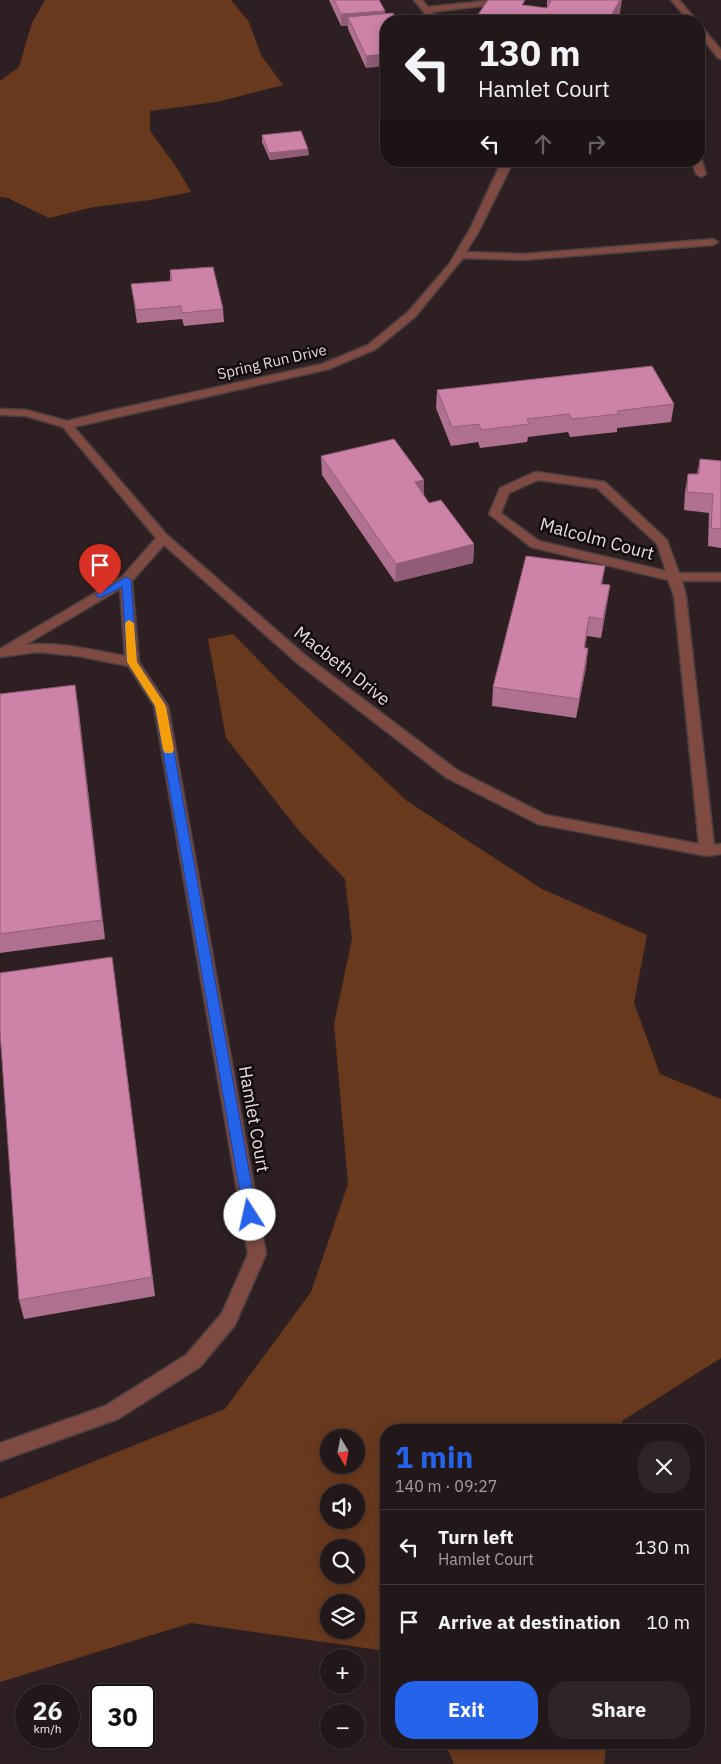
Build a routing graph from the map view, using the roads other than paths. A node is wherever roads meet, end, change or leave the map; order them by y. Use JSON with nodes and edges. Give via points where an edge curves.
{"nodes":[{"id":1,"x":418,"y":0,"type":"edge"},
{"id":2,"x":516,"y":0,"type":"edge"},
{"id":3,"x":675,"y":0,"type":"edge"},
{"id":4,"x":426,"y":10,"type":"junction"},
{"id":5,"x":430,"y":15,"type":"edge"},
{"id":6,"x":688,"y":15,"type":"edge"},
{"id":7,"x":705,"y":36,"type":"edge"},
{"id":8,"x":721,"y":56,"type":"edge"},
{"id":9,"x":505,"y":167,"type":"edge"},
{"id":10,"x":699,"y":167,"type":"edge"},
{"id":11,"x":701,"y":174,"type":"dead end"},
{"id":12,"x":712,"y":242,"type":"dead end"},
{"id":13,"x":460,"y":255,"type":"junction"},
{"id":14,"x":0,"y":412,"type":"edge"},
{"id":15,"x":67,"y":426,"type":"junction"},
{"id":16,"x":163,"y":538,"type":"junction"},
{"id":17,"x":674,"y":577,"type":"junction"},
{"id":18,"x":721,"y":578,"type":"edge"},
{"id":19,"x":126,"y":580,"type":"junction"},
{"id":20,"x":2,"y":653,"type":"edge"},
{"id":21,"x":132,"y":662,"type":"junction"},
{"id":22,"x":721,"y":849,"type":"edge"},
{"id":23,"x":707,"y":851,"type":"junction"},
{"id":24,"x":0,"y":1452,"type":"edge"}],
"edges":[{"from":1,"to":4,"type":"street"},
{"from":2,"to":4,"type":"street"},
{"from":3,"to":6,"type":"street"},
{"from":4,"to":5,"type":"street"},
{"from":7,"to":8,"type":"street"},
{"from":9,"to":13,"type":"street","name":"Spring Run Drive"},
{"from":10,"to":11,"type":"street"},
{"from":12,"to":13,"type":"street","via":[[523,257]]},
{"from":13,"to":15,"type":"street","name":"Spring Run Drive","via":[[412,314],[372,347],[325,366]]},
{"from":14,"to":15,"type":"street","via":[[26,413]]},
{"from":15,"to":16,"type":"street","name":"Macbeth Drive"},
{"from":16,"to":19,"type":"street"},
{"from":16,"to":23,"type":"street","name":"Macbeth Drive","via":[[301,659],[452,774],[542,820]]},
{"from":17,"to":17,"type":"street","name":"Malcolm Court","via":[[663,542],[601,485],[537,476],[504,491],[495,514],[535,544]]},
{"from":17,"to":18,"type":"street"},
{"from":17,"to":23,"type":"street","name":"Malcolm Court","via":[[680,596]]},
{"from":19,"to":20,"type":"street"},
{"from":19,"to":21,"type":"street","name":"Hamlet Court"},
{"from":20,"to":21,"type":"street","via":[[37,648]]},
{"from":21,"to":24,"type":"street","name":"Hamlet Court","via":[[161,706],[258,1254],[229,1318],[193,1360],[111,1413]]},
{"from":22,"to":23,"type":"street","name":"Macbeth Drive"}]}
